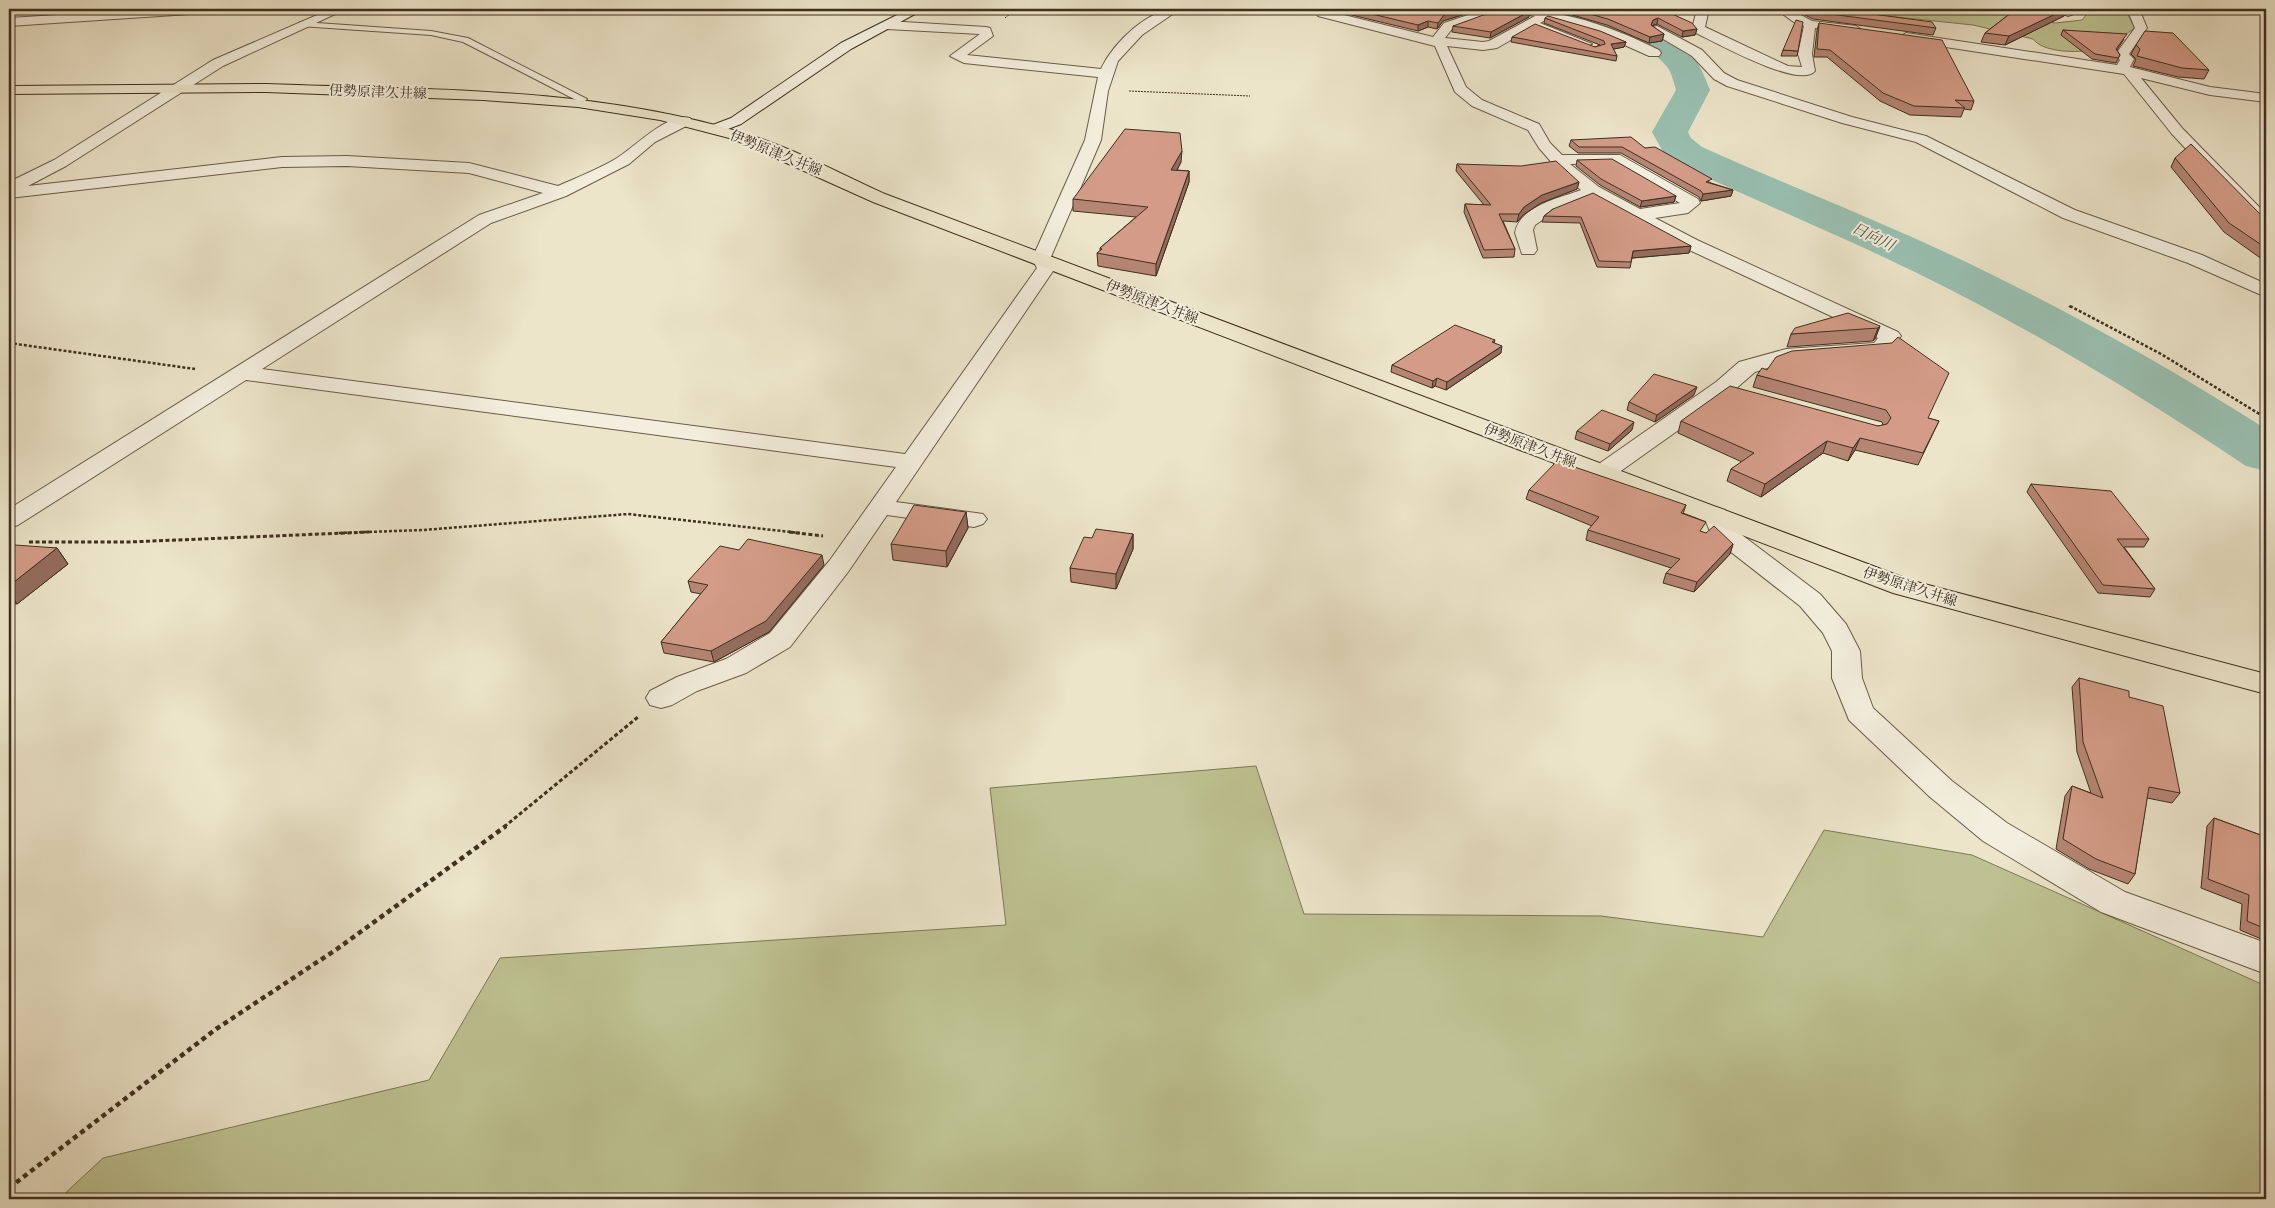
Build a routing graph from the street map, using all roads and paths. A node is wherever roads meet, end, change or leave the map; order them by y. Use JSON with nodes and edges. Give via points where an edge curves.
{"nodes":[{"id":1,"x":205,"y":9,"type":"edge"},
{"id":2,"x":340,"y":9,"type":"edge"},
{"id":3,"x":918,"y":9,"type":"edge"},
{"id":4,"x":1174,"y":9,"type":"edge"},
{"id":5,"x":1328,"y":9,"type":"edge"},
{"id":6,"x":1496,"y":9,"type":"edge"},
{"id":7,"x":1517,"y":9,"type":"edge"},
{"id":8,"x":1703,"y":9,"type":"edge"},
{"id":9,"x":1782,"y":9,"type":"edge"},
{"id":10,"x":2084,"y":9,"type":"edge"},
{"id":11,"x":2133,"y":9,"type":"edge"},
{"id":12,"x":2068,"y":14,"type":"dead end"},
{"id":13,"x":1546,"y":15,"type":"junction"},
{"id":14,"x":9,"y":22,"type":"edge"},
{"id":15,"x":1532,"y":22,"type":"junction"},
{"id":16,"x":303,"y":24,"type":"junction"},
{"id":17,"x":1810,"y":24,"type":"junction"},
{"id":18,"x":887,"y":25,"type":"junction"},
{"id":19,"x":1698,"y":29,"type":"junction"},
{"id":20,"x":1654,"y":31,"type":"junction"},
{"id":21,"x":1869,"y":32,"type":"edge"},
{"id":22,"x":1619,"y":34,"type":"junction"},
{"id":23,"x":1888,"y":34,"type":"edge"},
{"id":24,"x":1437,"y":41,"type":"junction"},
{"id":25,"x":1598,"y":48,"type":"edge"},
{"id":26,"x":1654,"y":53,"type":"dead end"},
{"id":27,"x":2125,"y":71,"type":"junction"},
{"id":28,"x":1106,"y":74,"type":"junction"},
{"id":29,"x":176,"y":88,"type":"junction"},
{"id":30,"x":9,"y":90,"type":"edge"},
{"id":31,"x":1101,"y":90,"type":"junction"},
{"id":32,"x":1250,"y":96,"type":"dead end"},
{"id":33,"x":2266,"y":98,"type":"edge"},
{"id":34,"x":578,"y":103,"type":"junction"},
{"id":35,"x":685,"y":121,"type":"junction"},
{"id":36,"x":714,"y":129,"type":"junction"},
{"id":37,"x":1558,"y":160,"type":"junction"},
{"id":38,"x":9,"y":191,"type":"edge"},
{"id":39,"x":1593,"y":191,"type":"junction"},
{"id":40,"x":560,"y":192,"type":"junction"},
{"id":41,"x":1637,"y":215,"type":"junction"},
{"id":42,"x":2266,"y":224,"type":"edge"},
{"id":43,"x":1528,"y":250,"type":"dead end"},
{"id":44,"x":1041,"y":259,"type":"junction"},
{"id":45,"x":2266,"y":291,"type":"edge"},
{"id":46,"x":2069,"y":306,"type":"dead end"},
{"id":47,"x":9,"y":344,"type":"edge"},
{"id":48,"x":243,"y":373,"type":"junction"},
{"id":49,"x":1724,"y":387,"type":"junction"},
{"id":50,"x":1752,"y":395,"type":"edge"},
{"id":51,"x":2266,"y":418,"type":"edge"},
{"id":52,"x":911,"y":462,"type":"junction"},
{"id":53,"x":1602,"y":473,"type":"junction"},
{"id":54,"x":880,"y":507,"type":"junction"},
{"id":55,"x":1716,"y":514,"type":"junction"},
{"id":56,"x":974,"y":519,"type":"dead end"},
{"id":57,"x":9,"y":520,"type":"edge"},
{"id":58,"x":858,"y":540,"type":"junction"},
{"id":59,"x":24,"y":541,"type":"dead end"},
{"id":60,"x":2266,"y":684,"type":"edge"},
{"id":61,"x":661,"y":698,"type":"joint"},
{"id":62,"x":2266,"y":959,"type":"edge"},
{"id":63,"x":9,"y":1188,"type":"edge"}],
"edges":[{"from":1,"to":14,"type":"street"},
{"from":2,"to":16,"type":"street"},
{"from":3,"to":18,"type":"street"},
{"from":4,"to":28,"type":"street","via":[[1130,36]]},
{"from":5,"to":24,"type":"street","via":[[1322,13]]},
{"from":6,"to":24,"type":"street","via":[[1448,26]]},
{"from":7,"to":13,"type":"street"},
{"from":8,"to":19,"type":"street"},
{"from":9,"to":17,"type":"street"},
{"from":10,"to":12,"type":"lane"},
{"from":11,"to":27,"type":"street","via":[[2141,28],[2122,56],[2127,59]]},
{"from":13,"to":15,"type":"street"},
{"from":13,"to":22,"type":"street"},
{"from":15,"to":24,"type":"street","via":[[1492,45]]},
{"from":15,"to":25,"type":"lane"},
{"from":16,"to":29,"type":"street","via":[[230,57]]},
{"from":16,"to":34,"type":"lane","via":[[422,32],[465,40],[582,100]]},
{"from":17,"to":19,"type":"street","via":[[1804,54],[1808,71],[1775,66]]},
{"from":17,"to":21,"type":"street"},
{"from":18,"to":28,"type":"street","via":[[986,31],[987,36],[956,56],[964,59]]},
{"from":18,"to":36,"type":"street","via":[[846,46],[736,121]]},
{"from":19,"to":20,"type":"street"},
{"from":20,"to":22,"type":"street"},
{"from":20,"to":45,"type":"street","via":[[1696,53],[1719,76],[1732,83],[1847,120],[1921,139],[2069,214],[2195,259]]},
{"from":22,"to":26,"type":"street"},
{"from":23,"to":27,"type":"street"},
{"from":24,"to":37,"type":"street","via":[[1465,94],[1492,111],[1534,128]]},
{"from":27,"to":33,"type":"street","via":[[2210,91]]},
{"from":27,"to":42,"type":"street"},
{"from":28,"to":31,"type":"street"},
{"from":29,"to":30,"type":"main road","name":"伊勢原津久井線"},
{"from":29,"to":34,"type":"main road","name":"伊勢原津久井線","via":[[483,96]]},
{"from":29,"to":38,"type":"street","via":[[60,163]]},
{"from":31,"to":32,"type":"path"},
{"from":31,"to":44,"type":"street","via":[[1094,137]]},
{"from":34,"to":35,"type":"main road","name":"伊勢原津久井線"},
{"from":35,"to":36,"type":"main road","name":"伊勢原津久井線"},
{"from":35,"to":40,"type":"street","via":[[650,139],[623,161]]},
{"from":36,"to":44,"type":"main road","name":"伊勢原津久井線","via":[[767,147],[879,198]]},
{"from":37,"to":39,"type":"street"},
{"from":37,"to":41,"type":"street","via":[[1614,158],[1692,203],[1682,209]]},
{"from":38,"to":40,"type":"street","via":[[310,161],[469,168]]},
{"from":39,"to":41,"type":"street"},
{"from":39,"to":43,"type":"street","via":[[1533,217],[1524,233]]},
{"from":40,"to":48,"type":"street","via":[[485,219]]},
{"from":41,"to":49,"type":"street","via":[[1691,244],[1891,336],[1880,349],[1786,355],[1766,360],[1747,367]]},
{"from":44,"to":52,"type":"street","via":[[1046,268]]},
{"from":44,"to":53,"type":"main road","name":"伊勢原津久井線"},
{"from":46,"to":51,"type":"path","via":[[2161,354]]},
{"from":47,"to":48,"type":"path","via":[[229,374]]},
{"from":48,"to":52,"type":"street"},
{"from":48,"to":57,"type":"street"},
{"from":49,"to":50,"type":"street"},
{"from":49,"to":53,"type":"street"},
{"from":52,"to":54,"type":"street"},
{"from":53,"to":55,"type":"main road","name":"伊勢原津久井線"},
{"from":54,"to":56,"type":"street"},
{"from":54,"to":58,"type":"street"},
{"from":55,"to":60,"type":"main road","name":"伊勢原津久井線","via":[[1903,587]]},
{"from":55,"to":62,"type":"street","via":[[1722,533],[1810,600],[1836,630],[1846,651],[1847,678],[1860,713],[1941,789],[1995,832],[2113,902]]},
{"from":58,"to":59,"type":"path","via":[[628,514],[423,530],[129,542]]},
{"from":58,"to":61,"type":"street","via":[[780,640],[736,666],[687,684]]},
{"from":61,"to":63,"type":"path","via":[[502,829],[337,949],[216,1029]]}]}
